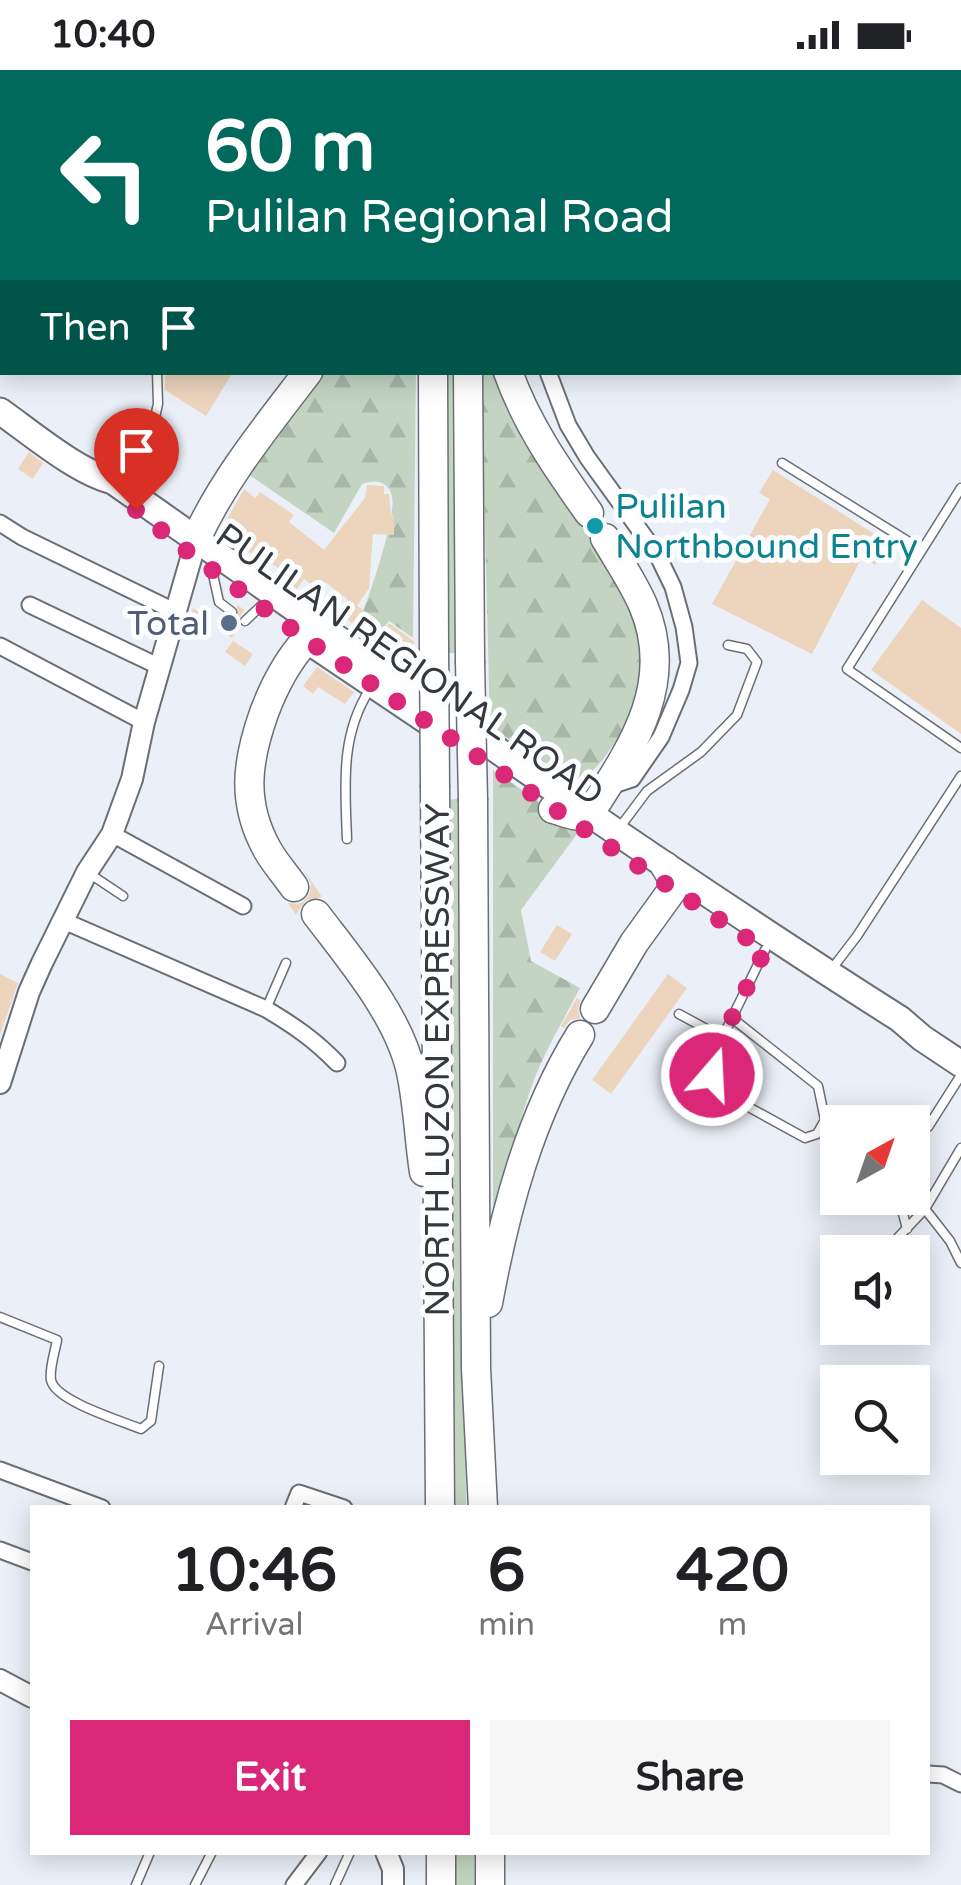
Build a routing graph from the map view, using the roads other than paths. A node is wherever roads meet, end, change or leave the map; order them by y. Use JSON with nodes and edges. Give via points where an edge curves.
{"nodes":[{"id":1,"x":157,"y":375,"type":"edge"},
{"id":2,"x":306,"y":375,"type":"edge"},
{"id":3,"x":433,"y":375,"type":"edge"},
{"id":4,"x":468,"y":375,"type":"edge"},
{"id":5,"x":509,"y":375,"type":"edge"},
{"id":6,"x":549,"y":375,"type":"edge"},
{"id":7,"x":0,"y":411,"type":"edge"},
{"id":8,"x":782,"y":463,"type":"dead end"},
{"id":9,"x":107,"y":482,"type":"junction"},
{"id":10,"x":961,"y":488,"type":"edge"},
{"id":11,"x":588,"y":513,"type":"dead end"},
{"id":12,"x":0,"y":523,"type":"edge"},
{"id":13,"x":605,"y":538,"type":"dead end"},
{"id":14,"x":922,"y":550,"type":"junction"},
{"id":15,"x":200,"y":555,"type":"junction"},
{"id":16,"x":30,"y":606,"type":"dead end"},
{"id":17,"x":176,"y":612,"type":"junction"},
{"id":18,"x":232,"y":612,"type":"dead end"},
{"id":19,"x":307,"y":640,"type":"junction"},
{"id":20,"x":340,"y":642,"type":"junction"},
{"id":21,"x":728,"y":645,"type":"dead end"},
{"id":22,"x":0,"y":646,"type":"edge"},
{"id":23,"x":160,"y":667,"type":"junction"},
{"id":24,"x":372,"y":685,"type":"junction"},
{"id":25,"x":144,"y":722,"type":"junction"},
{"id":26,"x":961,"y":748,"type":"edge"},
{"id":27,"x":961,"y":776,"type":"edge"},
{"id":28,"x":607,"y":787,"type":"junction"},
{"id":29,"x":554,"y":808,"type":"junction"},
{"id":30,"x":590,"y":813,"type":"junction"},
{"id":31,"x":617,"y":832,"type":"junction"},
{"id":32,"x":112,"y":834,"type":"junction"},
{"id":33,"x":347,"y":839,"type":"dead end"},
{"id":34,"x":88,"y":872,"type":"junction"},
{"id":35,"x":669,"y":877,"type":"junction"},
{"id":36,"x":294,"y":886,"type":"dead end"},
{"id":37,"x":123,"y":896,"type":"dead end"},
{"id":38,"x":243,"y":906,"type":"dead end"},
{"id":39,"x":316,"y":914,"type":"dead end"},
{"id":40,"x":64,"y":922,"type":"junction"},
{"id":41,"x":765,"y":950,"type":"junction"},
{"id":42,"x":286,"y":963,"type":"dead end"},
{"id":43,"x":828,"y":974,"type":"junction"},
{"id":44,"x":266,"y":1009,"type":"junction"},
{"id":45,"x":595,"y":1009,"type":"dead end"},
{"id":46,"x":679,"y":1014,"type":"dead end"},
{"id":47,"x":732,"y":1018,"type":"junction"},
{"id":48,"x":580,"y":1035,"type":"dead end"},
{"id":49,"x":723,"y":1038,"type":"junction"},
{"id":50,"x":922,"y":1038,"type":"junction"},
{"id":51,"x":337,"y":1063,"type":"dead end"},
{"id":52,"x":961,"y":1064,"type":"edge"},
{"id":53,"x":961,"y":1075,"type":"edge"},
{"id":54,"x":0,"y":1083,"type":"edge"},
{"id":55,"x":930,"y":1124,"type":"edge"},
{"id":56,"x":961,"y":1148,"type":"edge"},
{"id":57,"x":930,"y":1200,"type":"edge"},
{"id":58,"x":903,"y":1215,"type":"edge"},
{"id":59,"x":919,"y":1215,"type":"edge"},
{"id":60,"x":930,"y":1215,"type":"edge"},
{"id":61,"x":907,"y":1229,"type":"junction"},
{"id":62,"x":902,"y":1235,"type":"edge"},
{"id":63,"x":961,"y":1263,"type":"edge"},
{"id":64,"x":439,"y":1282,"type":"junction"},
{"id":65,"x":0,"y":1317,"type":"edge"},
{"id":66,"x":159,"y":1366,"type":"dead end"},
{"id":67,"x":476,"y":1368,"type":"junction"},
{"id":68,"x":0,"y":1470,"type":"edge"},
{"id":69,"x":94,"y":1505,"type":"edge"},
{"id":70,"x":294,"y":1505,"type":"edge"},
{"id":71,"x":335,"y":1505,"type":"edge"},
{"id":72,"x":440,"y":1505,"type":"edge"},
{"id":73,"x":483,"y":1505,"type":"edge"},
{"id":74,"x":0,"y":1550,"type":"edge"},
{"id":75,"x":30,"y":1561,"type":"edge"},
{"id":76,"x":0,"y":1680,"type":"edge"},
{"id":77,"x":30,"y":1695,"type":"edge"},
{"id":78,"x":930,"y":1774,"type":"edge"},
{"id":79,"x":961,"y":1784,"type":"edge"},
{"id":80,"x":149,"y":1855,"type":"edge"},
{"id":81,"x":210,"y":1855,"type":"edge"},
{"id":82,"x":317,"y":1855,"type":"edge"},
{"id":83,"x":349,"y":1855,"type":"edge"},
{"id":84,"x":387,"y":1855,"type":"edge"},
{"id":85,"x":441,"y":1855,"type":"edge"},
{"id":86,"x":490,"y":1855,"type":"edge"},
{"id":87,"x":136,"y":1885,"type":"edge"},
{"id":88,"x":194,"y":1885,"type":"edge"},
{"id":89,"x":294,"y":1885,"type":"edge"},
{"id":90,"x":335,"y":1885,"type":"edge"},
{"id":91,"x":393,"y":1885,"type":"edge"},
{"id":92,"x":441,"y":1885,"type":"edge"},
{"id":93,"x":490,"y":1885,"type":"edge"}],
"edges":[{"from":1,"to":9,"type":"lane","via":[[153,426]]},
{"from":2,"to":15,"type":"highway","via":[[210,509]]},
{"from":3,"to":64,"type":"highway","name":"NORTH LUZON EXPRESSWAY","bridge":true},
{"from":4,"to":67,"type":"highway","name":"NORTH LUZON EXPRESSWAY","bridge":true},
{"from":5,"to":11,"type":"highway","via":[[541,443]]},
{"from":6,"to":28,"type":"street","via":[[587,457],[658,554],[684,627],[689,663],[661,737],[632,779]]},
{"from":7,"to":9,"type":"main road","name":"PULILAN REGIONAL ROAD"},
{"from":8,"to":14,"type":"lane"},
{"from":9,"to":15,"type":"main road","name":"PULILAN REGIONAL ROAD"},
{"from":10,"to":14,"type":"lane"},
{"from":12,"to":17,"type":"street"},
{"from":13,"to":28,"type":"highway","via":[[644,606],[655,662],[646,716]]},
{"from":14,"to":26,"type":"lane","via":[[847,668]]},
{"from":15,"to":17,"type":"street"},
{"from":15,"to":18,"type":"lane","via":[[218,602]]},
{"from":15,"to":19,"type":"main road","name":"PULILAN REGIONAL ROAD","via":[[253,613]]},
{"from":15,"to":20,"type":"main road","name":"PULILAN REGIONAL ROAD"},
{"from":16,"to":23,"type":"street"},
{"from":17,"to":23,"type":"street"},
{"from":19,"to":20,"type":"highway"},
{"from":19,"to":24,"type":"main road","name":"PULILAN REGIONAL ROAD"},
{"from":19,"to":36,"type":"highway","via":[[290,657],[267,705],[248,782],[267,849]]},
{"from":20,"to":30,"type":"main road","name":"PULILAN REGIONAL ROAD"},
{"from":21,"to":31,"type":"lane","via":[[747,650],[757,662],[738,716],[647,792]]},
{"from":22,"to":25,"type":"street"},
{"from":23,"to":25,"type":"street"},
{"from":24,"to":29,"type":"main road","name":"PULILAN REGIONAL ROAD"},
{"from":24,"to":33,"type":"lane","via":[[348,744]]},
{"from":25,"to":32,"type":"street"},
{"from":27,"to":43,"type":"lane"},
{"from":28,"to":30,"type":"highway"},
{"from":29,"to":30,"type":"highway"},
{"from":29,"to":35,"type":"main road","name":"PULILAN REGIONAL ROAD"},
{"from":30,"to":31,"type":"main road","name":"PULILAN REGIONAL ROAD"},
{"from":31,"to":35,"type":"main road","name":"PULILAN REGIONAL ROAD"},
{"from":32,"to":34,"type":"street"},
{"from":32,"to":38,"type":"street"},
{"from":34,"to":37,"type":"lane"},
{"from":34,"to":40,"type":"street"},
{"from":35,"to":41,"type":"main road","name":"PULILAN REGIONAL ROAD"},
{"from":35,"to":43,"type":"main road","name":"PULILAN REGIONAL ROAD"},
{"from":35,"to":45,"type":"highway"},
{"from":39,"to":64,"type":"highway","via":[[387,1015],[410,1069]]},
{"from":40,"to":44,"type":"street"},
{"from":40,"to":54,"type":"street","via":[[29,992]]},
{"from":41,"to":47,"type":"lane"},
{"from":41,"to":50,"type":"main road","name":"PULILAN REGIONAL ROAD","via":[[877,1023]]},
{"from":42,"to":44,"type":"lane"},
{"from":43,"to":50,"type":"main road","name":"PULILAN REGIONAL ROAD"},
{"from":44,"to":51,"type":"street"},
{"from":46,"to":49,"type":"lane"},
{"from":47,"to":49,"type":"lane"},
{"from":47,"to":49,"type":"lane","via":[[818,1086],[825,1120],[817,1134],[805,1138],[724,1094],[711,1061]]},
{"from":48,"to":67,"type":"highway","via":[[525,1155],[498,1249]]},
{"from":50,"to":52,"type":"main road","name":"PULILAN REGIONAL ROAD"},
{"from":53,"to":55,"type":"lane"},
{"from":56,"to":57,"type":"lane"},
{"from":58,"to":61,"type":"lane"},
{"from":59,"to":61,"type":"lane"},
{"from":60,"to":63,"type":"lane"},
{"from":61,"to":62,"type":"lane"},
{"from":64,"to":72,"type":"highway","name":"NORTH LUZON EXPRESSWAY"},
{"from":65,"to":66,"type":"lane","via":[[57,1340],[51,1380],[56,1389],[141,1429],[152,1421]]},
{"from":67,"to":73,"type":"highway","name":"NORTH LUZON EXPRESSWAY"},
{"from":68,"to":69,"type":"street"},
{"from":70,"to":71,"type":"street","via":[[299,1493]]},
{"from":74,"to":75,"type":"street"},
{"from":76,"to":77,"type":"street"},
{"from":78,"to":79,"type":"street"},
{"from":80,"to":87,"type":"lane"},
{"from":81,"to":88,"type":"lane"},
{"from":82,"to":89,"type":"street"},
{"from":83,"to":90,"type":"lane"},
{"from":84,"to":91,"type":"street"},
{"from":85,"to":92,"type":"highway"},
{"from":86,"to":93,"type":"highway"}]}
